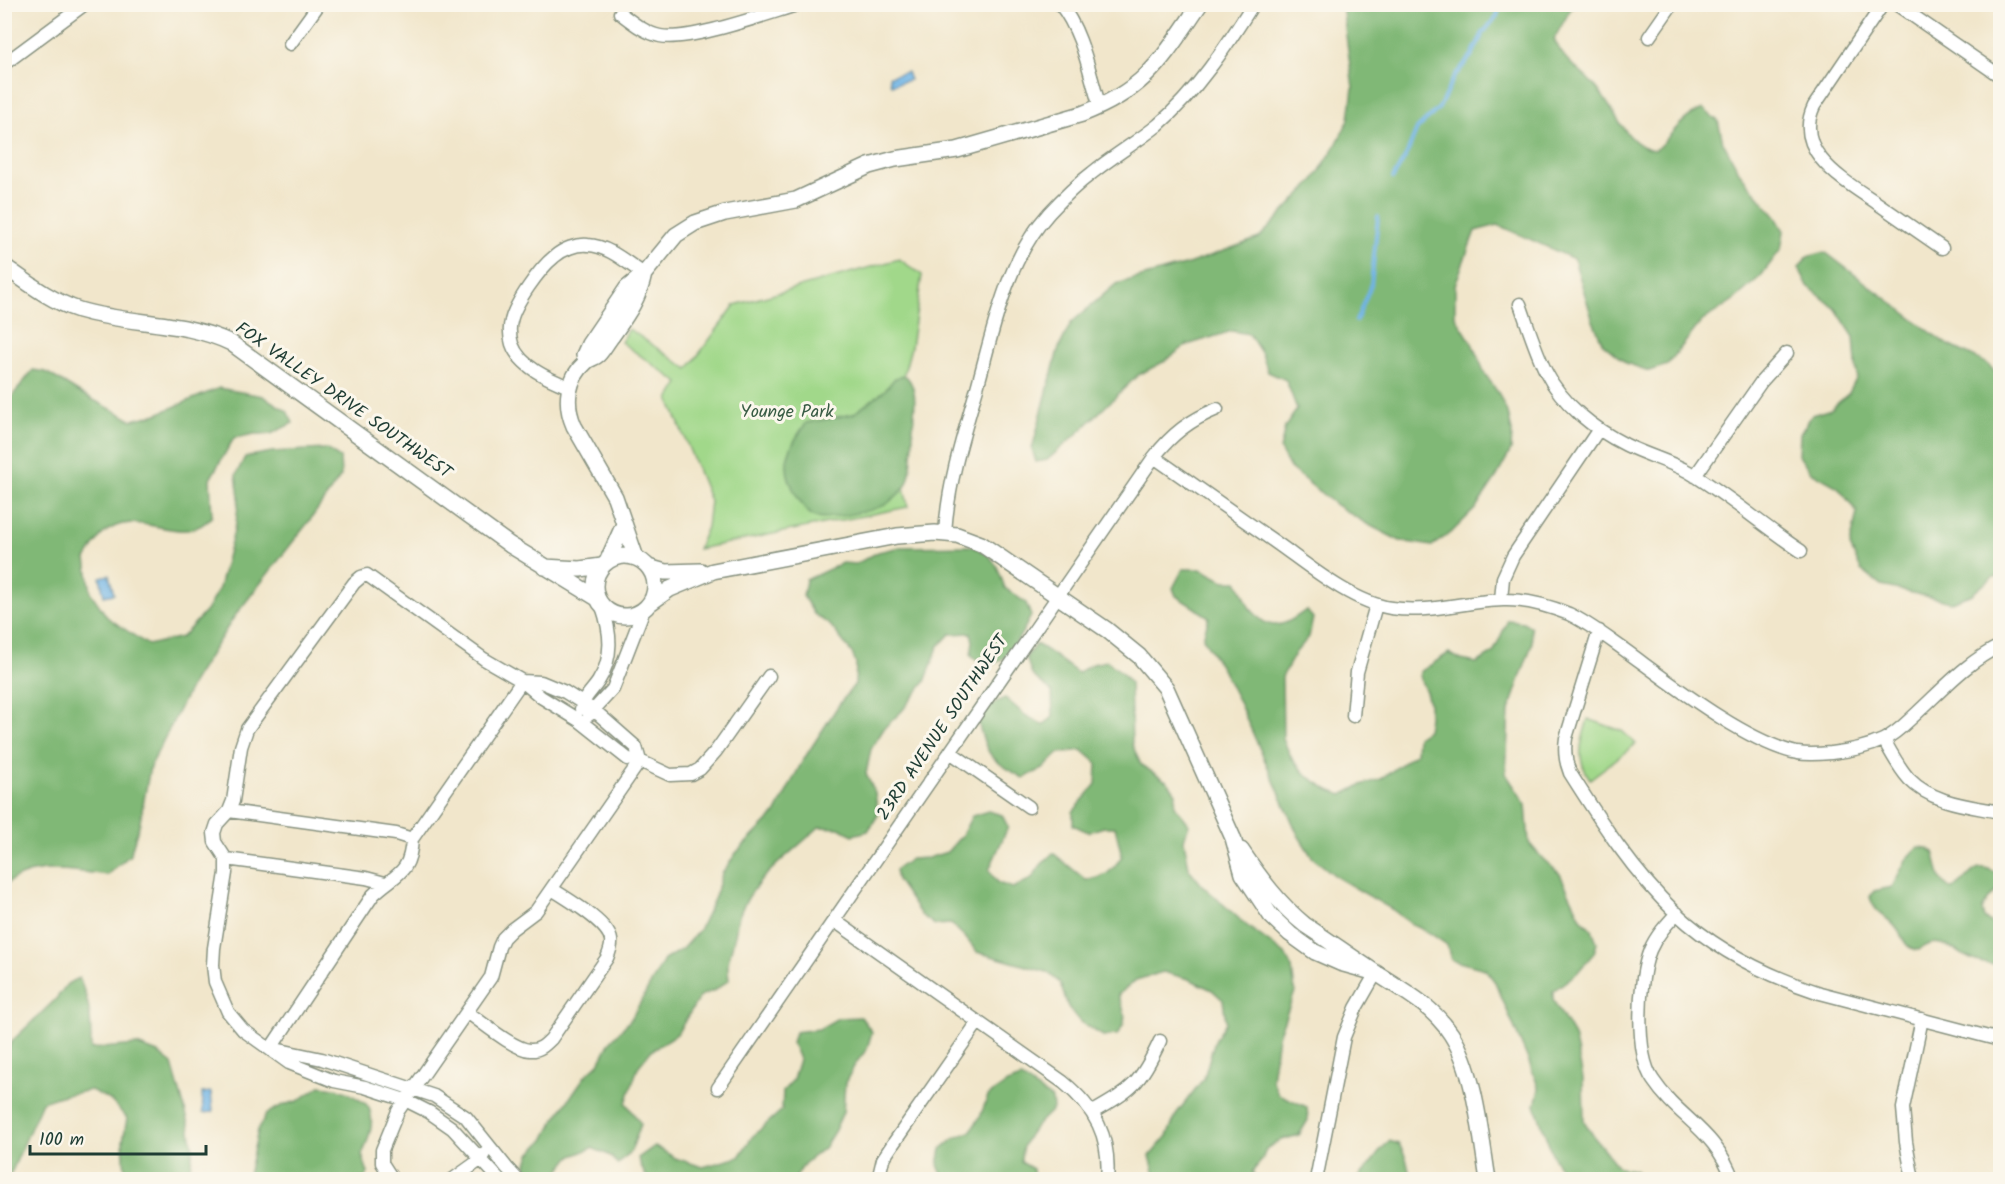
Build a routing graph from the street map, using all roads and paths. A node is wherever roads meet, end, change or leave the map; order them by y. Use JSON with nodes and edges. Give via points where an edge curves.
{"nodes":[{"id":1,"x":85,"y":4,"type":"edge"},
{"id":2,"x":319,"y":4,"type":"edge"},
{"id":3,"x":800,"y":4,"type":"edge"},
{"id":4,"x":1060,"y":4,"type":"edge"},
{"id":5,"x":1200,"y":4,"type":"edge"},
{"id":6,"x":1253,"y":4,"type":"edge"},
{"id":7,"x":1672,"y":4,"type":"edge"},
{"id":8,"x":1882,"y":4,"type":"edge"},
{"id":9,"x":1896,"y":4,"type":"edge"},
{"id":10,"x":620,"y":13,"type":"dead end"},
{"id":11,"x":1649,"y":37,"type":"dead end"},
{"id":12,"x":290,"y":44,"type":"dead end"},
{"id":13,"x":4,"y":64,"type":"edge"},
{"id":14,"x":2001,"y":76,"type":"edge"},
{"id":15,"x":1100,"y":107,"type":"junction"},
{"id":16,"x":1942,"y":248,"type":"dead end"},
{"id":17,"x":4,"y":266,"type":"edge"},
{"id":18,"x":644,"y":274,"type":"junction"},
{"id":19,"x":1520,"y":304,"type":"dead end"},
{"id":20,"x":1787,"y":353,"type":"dead end"},
{"id":21,"x":569,"y":387,"type":"junction"},
{"id":22,"x":1217,"y":409,"type":"dead end"},
{"id":23,"x":1599,"y":429,"type":"junction"},
{"id":24,"x":1154,"y":457,"type":"junction"},
{"id":25,"x":1695,"y":476,"type":"junction"},
{"id":26,"x":624,"y":524,"type":"junction"},
{"id":27,"x":945,"y":533,"type":"junction"},
{"id":28,"x":1801,"y":551,"type":"dead end"},
{"id":29,"x":642,"y":563,"type":"junction"},
{"id":30,"x":604,"y":564,"type":"junction"},
{"id":31,"x":543,"y":567,"type":"junction"},
{"id":32,"x":713,"y":572,"type":"junction"},
{"id":33,"x":1058,"y":596,"type":"junction"},
{"id":34,"x":1501,"y":600,"type":"junction"},
{"id":35,"x":600,"y":602,"type":"junction"},
{"id":36,"x":1376,"y":604,"type":"junction"},
{"id":37,"x":647,"y":607,"type":"junction"},
{"id":38,"x":1599,"y":631,"type":"junction"},
{"id":39,"x":2001,"y":646,"type":"edge"},
{"id":40,"x":769,"y":676,"type":"dead end"},
{"id":41,"x":522,"y":681,"type":"junction"},
{"id":42,"x":582,"y":703,"type":"junction"},
{"id":43,"x":595,"y":711,"type":"junction"},
{"id":44,"x":1353,"y":716,"type":"dead end"},
{"id":45,"x":580,"y":721,"type":"junction"},
{"id":46,"x":1884,"y":740,"type":"junction"},
{"id":47,"x":950,"y":752,"type":"junction"},
{"id":48,"x":640,"y":761,"type":"junction"},
{"id":49,"x":1029,"y":807,"type":"dead end"},
{"id":50,"x":229,"y":812,"type":"junction"},
{"id":51,"x":2001,"y":812,"type":"edge"},
{"id":52,"x":412,"y":839,"type":"junction"},
{"id":53,"x":226,"y":859,"type":"junction"},
{"id":54,"x":385,"y":883,"type":"junction"},
{"id":55,"x":552,"y":889,"type":"junction"},
{"id":56,"x":1677,"y":914,"type":"junction"},
{"id":57,"x":835,"y":921,"type":"junction"},
{"id":58,"x":1376,"y":973,"type":"junction"},
{"id":59,"x":467,"y":1012,"type":"junction"},
{"id":60,"x":1922,"y":1019,"type":"junction"},
{"id":61,"x":978,"y":1022,"type":"junction"},
{"id":62,"x":2001,"y":1040,"type":"edge"},
{"id":63,"x":1160,"y":1041,"type":"dead end"},
{"id":64,"x":271,"y":1048,"type":"junction"},
{"id":65,"x":718,"y":1088,"type":"dead end"},
{"id":66,"x":413,"y":1089,"type":"junction"},
{"id":67,"x":405,"y":1100,"type":"junction"},
{"id":68,"x":1093,"y":1112,"type":"junction"},
{"id":69,"x":489,"y":1147,"type":"junction"},
{"id":70,"x":480,"y":1160,"type":"junction"},
{"id":71,"x":393,"y":1179,"type":"edge"},
{"id":72,"x":452,"y":1179,"type":"edge"},
{"id":73,"x":500,"y":1179,"type":"edge"},
{"id":74,"x":518,"y":1179,"type":"edge"},
{"id":75,"x":878,"y":1179,"type":"edge"},
{"id":76,"x":1107,"y":1179,"type":"edge"},
{"id":77,"x":1316,"y":1179,"type":"edge"},
{"id":78,"x":1488,"y":1179,"type":"edge"},
{"id":79,"x":1733,"y":1179,"type":"edge"},
{"id":80,"x":1913,"y":1179,"type":"edge"}],
"edges":[{"from":1,"to":13,"type":"street"},
{"from":2,"to":12,"type":"street"},
{"from":3,"to":10,"type":"street","via":[[678,36],[657,35]]},
{"from":4,"to":15,"type":"street","via":[[1078,38]]},
{"from":5,"to":15,"type":"street","via":[[1144,78]]},
{"from":6,"to":27,"type":"street","via":[[1181,102],[1159,124],[1070,192],[1023,250],[1002,298],[955,466]]},
{"from":7,"to":11,"type":"street"},
{"from":8,"to":16,"type":"street","via":[[1814,105],[1810,139],[1823,162],[1838,176]]},
{"from":9,"to":14,"type":"street"},
{"from":15,"to":18,"type":"street","via":[[957,150],[869,166],[796,200],[704,219],[676,235]]},
{"from":17,"to":31,"type":"street","name":"FOX VALLEY DRIVE SOUTHWEST","via":[[73,308],[188,328],[231,343]]},
{"from":18,"to":21,"type":"street","via":[[622,295],[589,344],[584,355],[587,360]]},
{"from":18,"to":21,"type":"street","via":[[601,247],[578,245],[555,255],[518,304],[510,324],[513,346],[540,374]]},
{"from":19,"to":23,"type":"street","via":[[1554,386]]},
{"from":20,"to":25,"type":"street","via":[[1761,382]]},
{"from":21,"to":26,"type":"street","via":[[569,415],[612,489]]},
{"from":22,"to":24,"type":"street","name":"23RD AVENUE SOUTHWEST","via":[[1187,423]]},
{"from":23,"to":25,"type":"street"},
{"from":23,"to":34,"type":"street","via":[[1513,556],[1503,578]]},
{"from":24,"to":33,"type":"street","name":"23RD AVENUE SOUTHWEST"},
{"from":24,"to":36,"type":"street","via":[[1318,572]]},
{"from":25,"to":28,"type":"street"},
{"from":26,"to":29,"type":"street"},
{"from":26,"to":30,"type":"street"},
{"from":27,"to":32,"type":"street","via":[[897,536]]},
{"from":27,"to":33,"type":"street","via":[[981,544]]},
{"from":29,"to":30,"type":"street","via":[[626,556]]},
{"from":29,"to":32,"type":"street","via":[[665,573]]},
{"from":29,"to":37,"type":"street","via":[[655,585]]},
{"from":30,"to":31,"type":"street","via":[[580,569]]},
{"from":30,"to":35,"type":"street","via":[[595,581]]},
{"from":31,"to":35,"type":"street","name":"FOX VALLEY DRIVE SOUTHWEST"},
{"from":32,"to":37,"type":"street","via":[[670,589]]},
{"from":33,"to":47,"type":"street","name":"23RD AVENUE SOUTHWEST"},
{"from":33,"to":58,"type":"street","via":[[1124,643],[1166,688],[1233,838],[1290,914]]},
{"from":34,"to":36,"type":"street","via":[[1426,610]]},
{"from":34,"to":38,"type":"street","via":[[1547,607]]},
{"from":35,"to":37,"type":"street","via":[[609,612],[627,616]]},
{"from":35,"to":42,"type":"street","via":[[611,645],[599,681]]},
{"from":36,"to":44,"type":"street","via":[[1357,672]]},
{"from":37,"to":43,"type":"street","via":[[613,689]]},
{"from":38,"to":46,"type":"street","via":[[1720,716],[1773,744],[1808,754],[1844,751]]},
{"from":38,"to":56,"type":"street","via":[[1565,746],[1567,764],[1628,858]]},
{"from":39,"to":46,"type":"street","via":[[1976,661]]},
{"from":40,"to":48,"type":"street","via":[[700,769],[691,774],[670,775]]},
{"from":41,"to":42,"type":"street","via":[[541,682]]},
{"from":41,"to":45,"type":"street"},
{"from":41,"to":50,"type":"street","via":[[484,659],[375,580],[366,575],[361,577],[247,729]]},
{"from":41,"to":52,"type":"street"},
{"from":42,"to":43,"type":"street"},
{"from":42,"to":45,"type":"street"},
{"from":43,"to":45,"type":"street"},
{"from":43,"to":48,"type":"street","via":[[636,747]]},
{"from":45,"to":48,"type":"street","via":[[628,759]]},
{"from":46,"to":51,"type":"street","via":[[1908,778],[1926,792],[1950,802]]},
{"from":47,"to":49,"type":"street"},
{"from":47,"to":57,"type":"street","name":"23RD AVENUE SOUTHWEST"},
{"from":48,"to":55,"type":"street"},
{"from":50,"to":52,"type":"street"},
{"from":50,"to":53,"type":"street","via":[[214,833]]},
{"from":52,"to":54,"type":"street","via":[[411,856],[405,867]]},
{"from":53,"to":54,"type":"street"},
{"from":53,"to":64,"type":"street","via":[[214,948],[215,982],[235,1022]]},
{"from":54,"to":64,"type":"street"},
{"from":55,"to":59,"type":"street","via":[[536,911],[503,938],[491,978]]},
{"from":55,"to":59,"type":"street","via":[[605,927],[611,940],[610,952],[551,1039],[539,1049],[530,1050],[513,1044]]},
{"from":56,"to":60,"type":"street","via":[[1722,948],[1791,983]]},
{"from":56,"to":79,"type":"street","via":[[1654,942],[1645,966],[1640,1024],[1643,1058],[1662,1092],[1717,1147]]},
{"from":57,"to":61,"type":"street"},
{"from":57,"to":65,"type":"street","name":"23RD AVENUE SOUTHWEST"},
{"from":58,"to":77,"type":"street","via":[[1344,1037]]},
{"from":58,"to":78,"type":"street","via":[[1418,999],[1451,1034],[1468,1077]]},
{"from":59,"to":66,"type":"street"},
{"from":60,"to":62,"type":"street"},
{"from":60,"to":80,"type":"street","via":[[1903,1108]]},
{"from":61,"to":68,"type":"street","via":[[1063,1082]]},
{"from":61,"to":75,"type":"street","via":[[893,1144]]},
{"from":63,"to":68,"type":"street","via":[[1148,1067],[1133,1086]]},
{"from":64,"to":66,"type":"street","via":[[322,1059]]},
{"from":64,"to":67,"type":"street","via":[[306,1071]]},
{"from":66,"to":67,"type":"street"},
{"from":66,"to":69,"type":"street","via":[[434,1095],[466,1117]]},
{"from":67,"to":70,"type":"street","via":[[452,1128]]},
{"from":67,"to":71,"type":"street","via":[[382,1150],[382,1163]]},
{"from":68,"to":76,"type":"street","via":[[1106,1145]]},
{"from":69,"to":70,"type":"street"},
{"from":69,"to":74,"type":"street"},
{"from":70,"to":72,"type":"street"},
{"from":70,"to":73,"type":"street"}]}
